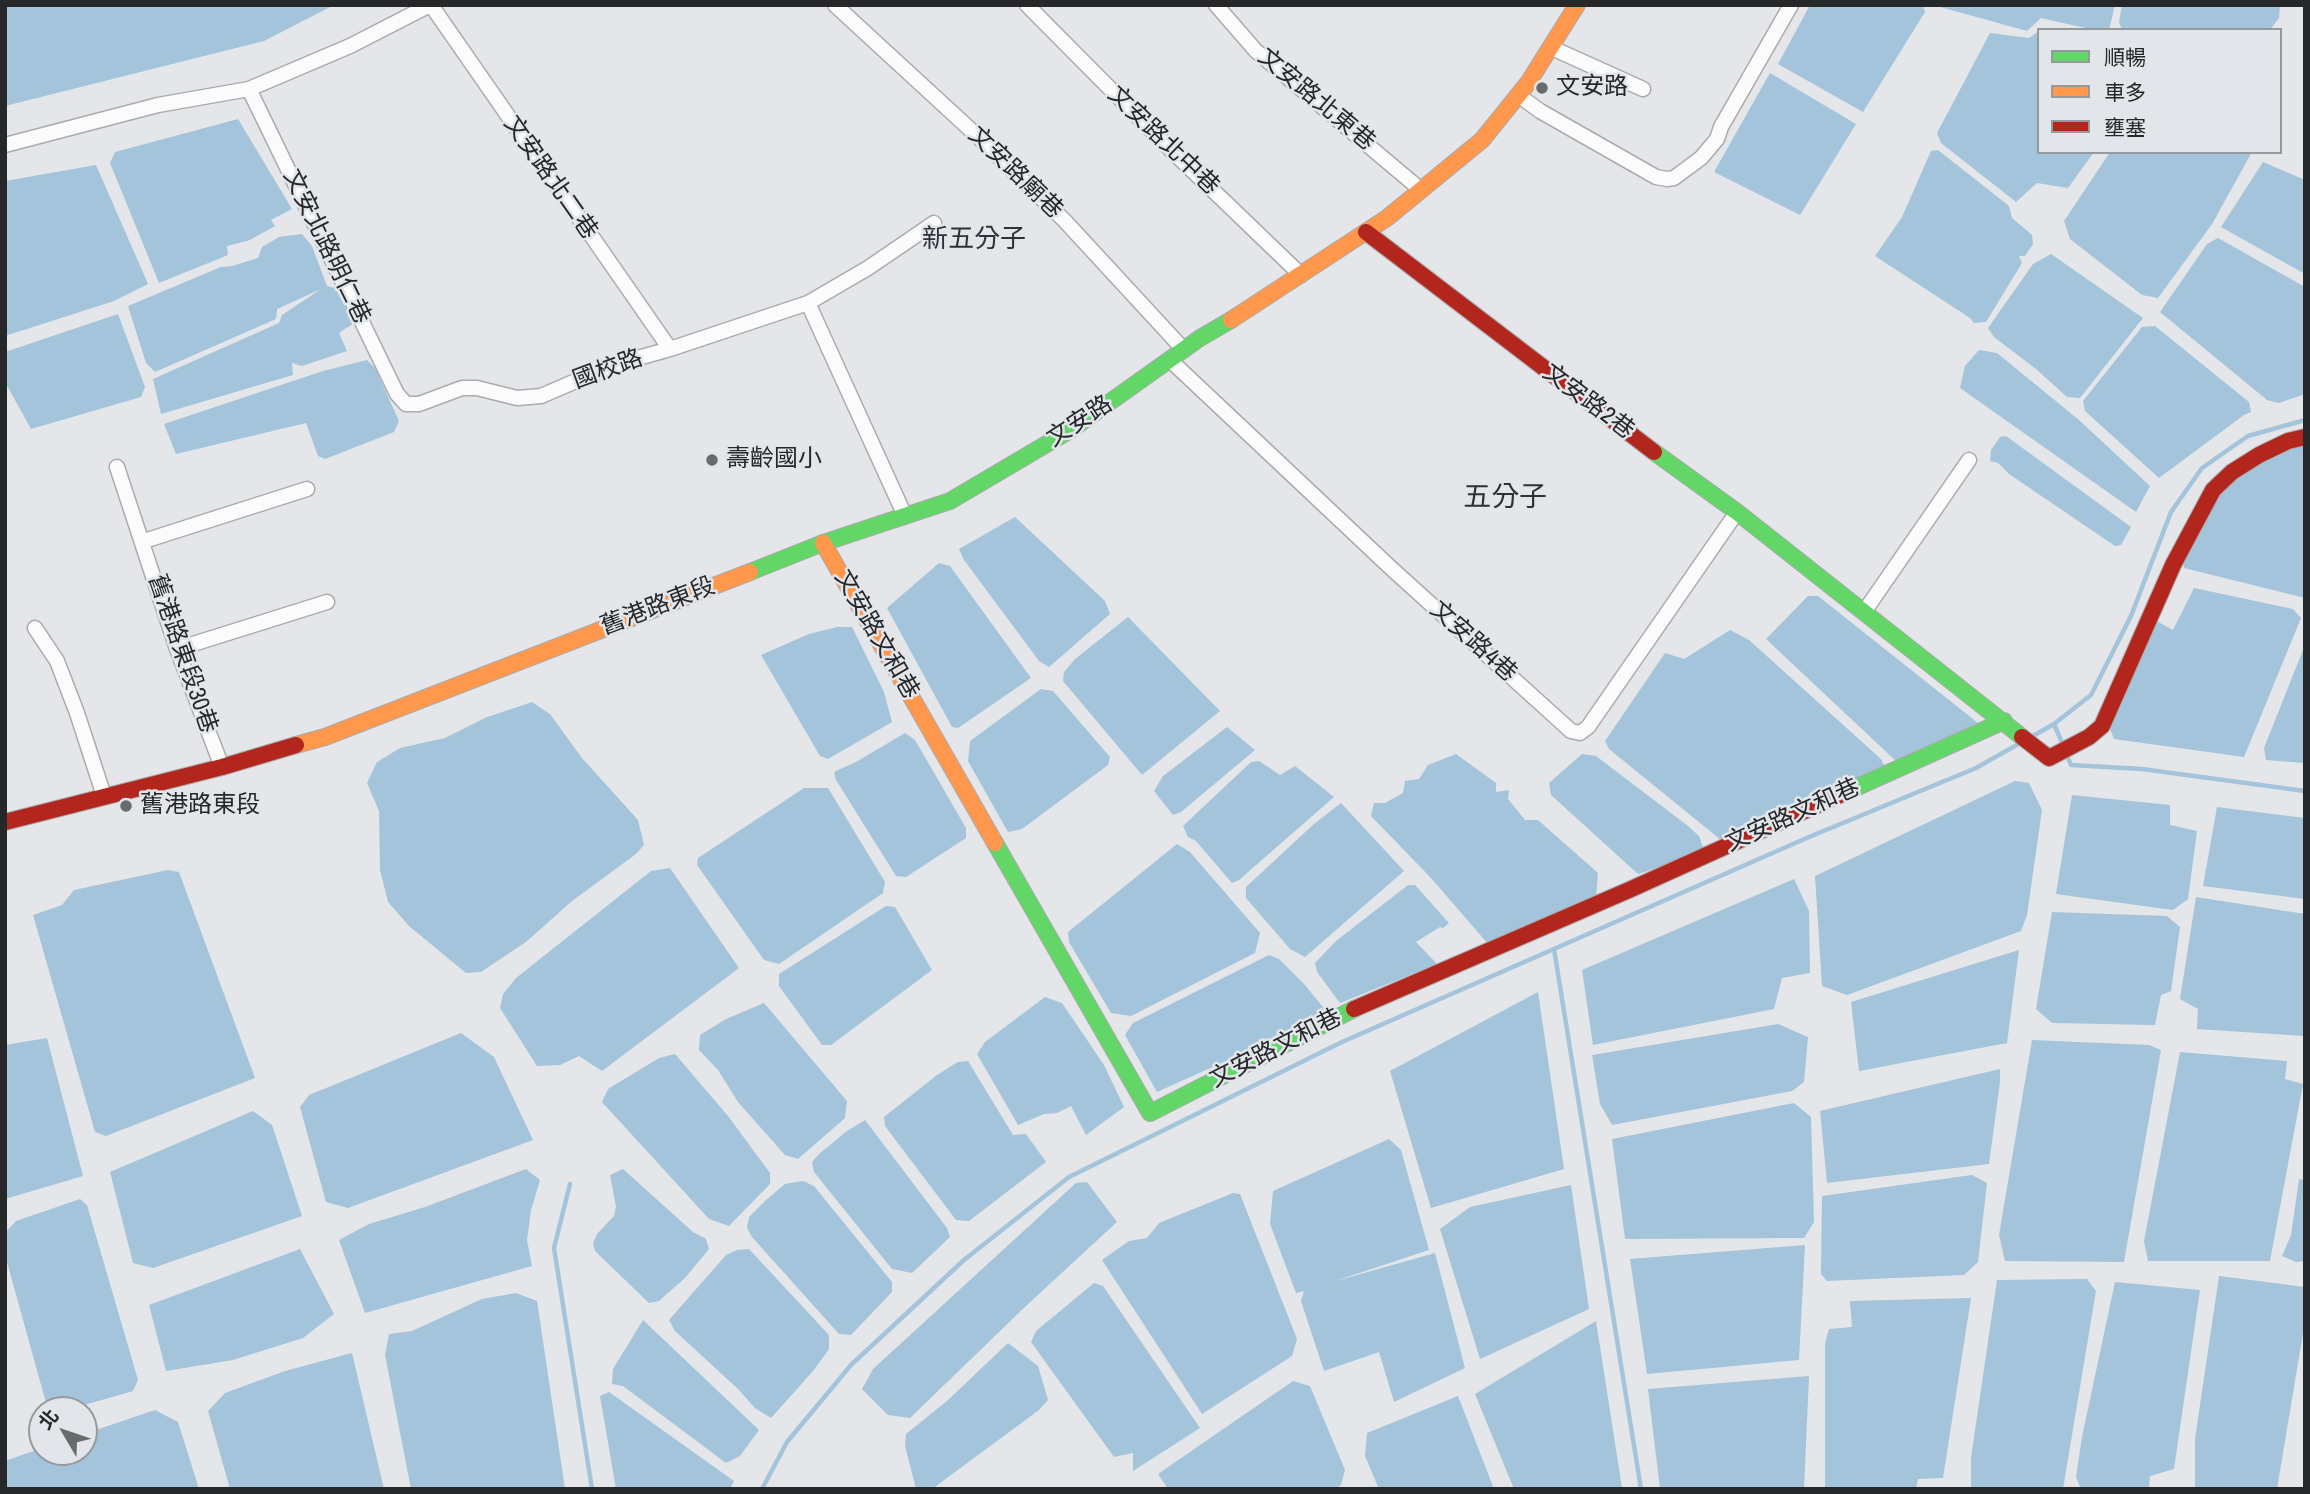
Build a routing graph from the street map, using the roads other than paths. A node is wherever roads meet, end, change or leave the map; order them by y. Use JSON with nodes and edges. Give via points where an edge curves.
{"nodes":[{"id":1,"x":431,"y":5,"type":"edge"},
{"id":2,"x":835,"y":5,"type":"edge"},
{"id":3,"x":1027,"y":5,"type":"edge"},
{"id":4,"x":1216,"y":5,"type":"edge"},
{"id":5,"x":1577,"y":5,"type":"edge"},
{"id":6,"x":1791,"y":5,"type":"edge"},
{"id":7,"x":1552,"y":48,"type":"junction"},
{"id":8,"x":249,"y":89,"type":"junction"},
{"id":9,"x":1643,"y":89,"type":"dead end"},
{"id":10,"x":1518,"y":95,"type":"junction"},
{"id":11,"x":5,"y":145,"type":"edge"},
{"id":12,"x":1421,"y":190,"type":"junction"},
{"id":13,"x":934,"y":223,"type":"dead end"},
{"id":14,"x":1366,"y":232,"type":"junction"},
{"id":15,"x":1301,"y":275,"type":"junction"},
{"id":16,"x":808,"y":303,"type":"junction"},
{"id":17,"x":670,"y":349,"type":"junction"},
{"id":18,"x":1184,"y":350,"type":"junction"},
{"id":19,"x":1170,"y":360,"type":"junction"},
{"id":20,"x":406,"y":404,"type":"joint"},
{"id":21,"x":2305,"y":437,"type":"edge"},
{"id":22,"x":1969,"y":460,"type":"dead end"},
{"id":23,"x":117,"y":467,"type":"dead end"},
{"id":24,"x":307,"y":489,"type":"dead end"},
{"id":25,"x":950,"y":500,"type":"joint"},
{"id":26,"x":1737,"y":512,"type":"junction"},
{"id":27,"x":905,"y":516,"type":"junction"},
{"id":28,"x":144,"y":541,"type":"junction"},
{"id":29,"x":823,"y":543,"type":"junction"},
{"id":30,"x":327,"y":602,"type":"dead end"},
{"id":31,"x":1864,"y":612,"type":"junction"},
{"id":32,"x":35,"y":628,"type":"dead end"},
{"id":33,"x":177,"y":649,"type":"junction"},
{"id":34,"x":2009,"y":725,"type":"junction"},
{"id":35,"x":222,"y":766,"type":"junction"},
{"id":36,"x":104,"y":796,"type":"junction"},
{"id":37,"x":5,"y":822,"type":"edge"}],
"edges":[{"from":1,"to":8,"type":"street"},
{"from":1,"to":17,"type":"street","name":"文安路北二巷"},
{"from":2,"to":18,"type":"street","name":"文安路廟巷","via":[[1064,220]]},
{"from":3,"to":15,"type":"street","name":"文安路北中巷"},
{"from":4,"to":12,"type":"street","name":"文安路北東巷","via":[[1256,51]]},
{"from":5,"to":7,"type":"street","name":"文安路"},
{"from":6,"to":10,"type":"street","via":[[1717,139],[1701,158],[1674,177],[1656,177]]},
{"from":7,"to":9,"type":"street"},
{"from":7,"to":10,"type":"street","name":"文安路"},
{"from":8,"to":11,"type":"street","via":[[158,105]]},
{"from":8,"to":20,"type":"street","name":"文安北路明仁巷","via":[[397,394]]},
{"from":10,"to":12,"type":"street","name":"文安路","via":[[1482,140]]},
{"from":12,"to":14,"type":"street","name":"文安路"},
{"from":13,"to":16,"type":"street","name":"國校路"},
{"from":14,"to":15,"type":"street","name":"文安路"},
{"from":14,"to":26,"type":"street","name":"文安路2巷"},
{"from":15,"to":18,"type":"street","name":"文安路"},
{"from":16,"to":17,"type":"street","name":"國校路"},
{"from":16,"to":27,"type":"street"},
{"from":17,"to":20,"type":"street","name":"國校路","via":[[613,365],[541,396],[517,398],[462,388],[419,404]]},
{"from":18,"to":19,"type":"street","name":"文安路"},
{"from":19,"to":25,"type":"street","name":"文安路","via":[[1072,429]]},
{"from":19,"to":26,"type":"street","name":"文安路4巷","via":[[1570,731],[1580,733],[1588,727]]},
{"from":21,"to":34,"type":"street","name":"文安路2巷","via":[[2259,455],[2213,490],[2173,565],[2102,726],[2049,758]]},
{"from":22,"to":31,"type":"street"},
{"from":23,"to":28,"type":"street","name":"舊港路東段30巷"},
{"from":24,"to":28,"type":"street"},
{"from":25,"to":27,"type":"street","name":"舊港路東段"},
{"from":26,"to":31,"type":"street","name":"文安路2巷"},
{"from":27,"to":29,"type":"street","name":"舊港路東段"},
{"from":28,"to":33,"type":"street","name":"舊港路東段30巷"},
{"from":29,"to":34,"type":"street","name":"文安路文和巷","via":[[1150,1114],[1334,1018]]},
{"from":29,"to":35,"type":"street","name":"舊港路東段","via":[[325,737]]},
{"from":30,"to":33,"type":"street"},
{"from":31,"to":34,"type":"street","name":"文安路2巷"},
{"from":32,"to":36,"type":"street","via":[[57,661]]},
{"from":33,"to":35,"type":"street","name":"舊港路東段30巷"},
{"from":35,"to":36,"type":"street","name":"舊港路東段"},
{"from":36,"to":37,"type":"street","name":"舊港路東段"}]}
